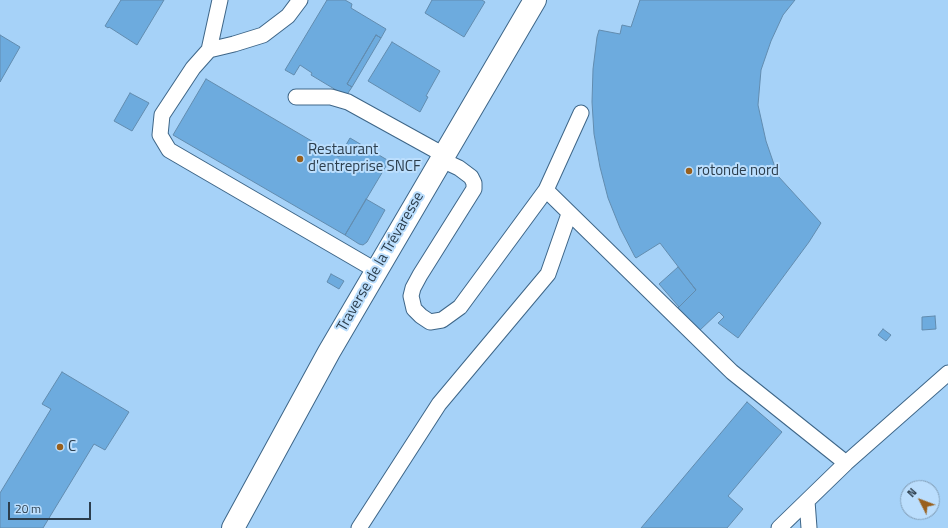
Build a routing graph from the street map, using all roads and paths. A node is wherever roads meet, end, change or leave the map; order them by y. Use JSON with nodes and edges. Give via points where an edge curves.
{"nodes":[{"id":1,"x":220,"y":0,"type":"edge"},
{"id":2,"x":300,"y":0,"type":"edge"},
{"id":3,"x":535,"y":0,"type":"edge"},
{"id":4,"x":209,"y":50,"type":"junction"},
{"id":5,"x":296,"y":96,"type":"dead end"},
{"id":6,"x":581,"y":113,"type":"dead end"},
{"id":7,"x":443,"y":158,"type":"junction"},
{"id":8,"x":546,"y":190,"type":"junction"},
{"id":9,"x":569,"y":214,"type":"junction"},
{"id":10,"x":376,"y":271,"type":"junction"},
{"id":11,"x":948,"y":373,"type":"edge"},
{"id":12,"x":846,"y":463,"type":"junction"},
{"id":13,"x":807,"y":501,"type":"junction"},
{"id":14,"x":233,"y":528,"type":"edge"},
{"id":15,"x":358,"y":528,"type":"edge"},
{"id":16,"x":779,"y":528,"type":"edge"},
{"id":17,"x":809,"y":528,"type":"edge"}],
"edges":[{"from":1,"to":4,"type":"lane"},
{"from":2,"to":4,"type":"lane","via":[[288,16],[263,35]]},
{"from":3,"to":7,"type":"street","name":"Traverse de la Trévaresse"},
{"from":4,"to":10,"type":"lane","via":[[193,68],[162,115],[160,135],[169,150]]},
{"from":5,"to":7,"type":"lane","via":[[331,97],[348,102]]},
{"from":6,"to":8,"type":"lane"},
{"from":7,"to":8,"type":"lane","via":[[471,177],[474,189],[413,288],[411,296],[414,309],[430,322],[442,320],[460,307]]},
{"from":7,"to":10,"type":"street","name":"Traverse de la Trévaresse"},
{"from":8,"to":9,"type":"lane"},
{"from":9,"to":12,"type":"lane","via":[[732,372]]},
{"from":9,"to":15,"type":"lane","via":[[548,274],[439,404]]},
{"from":10,"to":14,"type":"street","name":"Traverse de la Trévaresse"},
{"from":11,"to":12,"type":"lane"},
{"from":12,"to":13,"type":"lane"},
{"from":13,"to":16,"type":"lane"},
{"from":13,"to":17,"type":"lane"}]}
